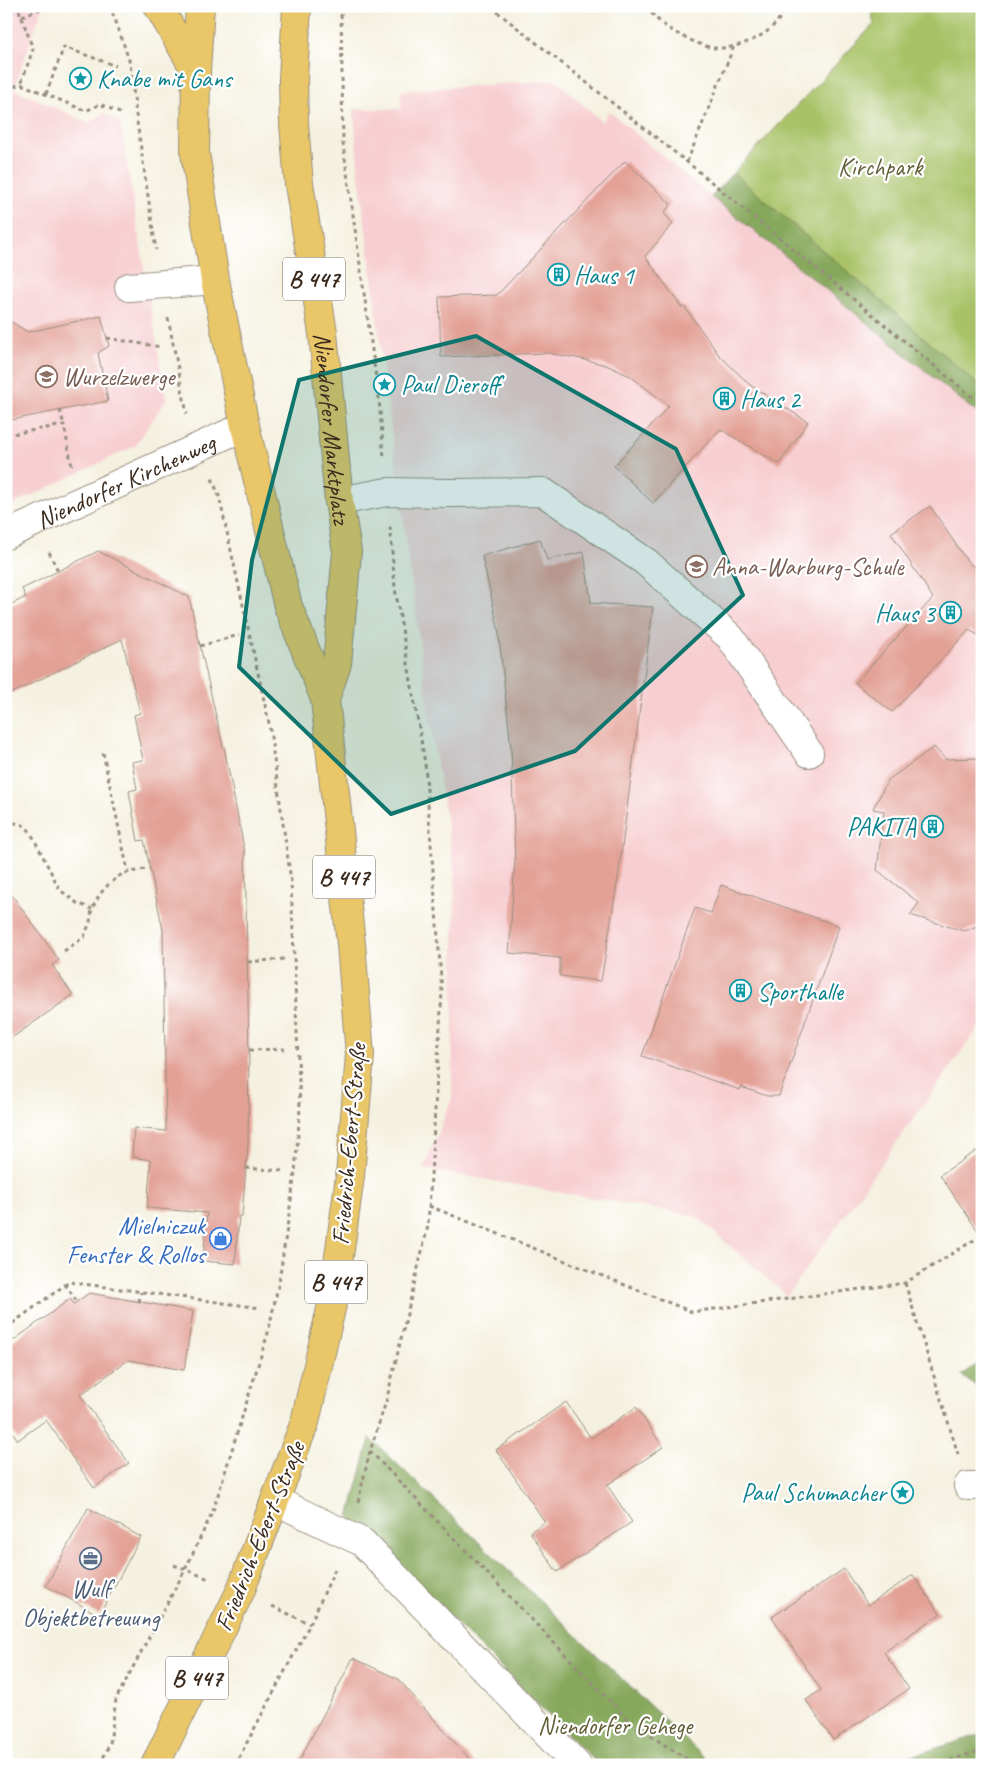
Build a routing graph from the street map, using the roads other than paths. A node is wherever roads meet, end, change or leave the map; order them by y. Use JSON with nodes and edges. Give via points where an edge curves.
{"nodes":[{"id":1,"x":158,"y":6,"type":"edge"},
{"id":2,"x":200,"y":6,"type":"edge"},
{"id":3,"x":297,"y":6,"type":"edge"},
{"id":4,"x":196,"y":71,"type":"junction"},
{"id":5,"x":215,"y":280,"type":"junction"},
{"id":6,"x":129,"y":287,"type":"dead end"},
{"id":7,"x":245,"y":426,"type":"junction"},
{"id":8,"x":339,"y":501,"type":"junction"},
{"id":9,"x":6,"y":535,"type":"edge"},
{"id":10,"x":346,"y":552,"type":"joint"},
{"id":11,"x":325,"y":699,"type":"junction"},
{"id":12,"x":809,"y":753,"type":"dead end"},
{"id":13,"x":276,"y":1501,"type":"junction"},
{"id":14,"x":154,"y":1765,"type":"edge"},
{"id":15,"x":577,"y":1765,"type":"edge"}],
"edges":[{"from":1,"to":4,"type":"main road"},
{"from":2,"to":4,"type":"main road","number":"B 447"},
{"from":3,"to":8,"type":"main road","name":"Niendorfer Marktplatz","number":"B 447","via":[[293,80],[299,184],[323,333]]},
{"from":4,"to":5,"type":"main road","number":"B 447","via":[[196,153]]},
{"from":5,"to":6,"type":"street"},
{"from":5,"to":7,"type":"main road","number":"B 447"},
{"from":7,"to":9,"type":"street","name":"Niendorfer Kirchenweg"},
{"from":7,"to":11,"type":"main road","name":"Friedrich-Ebert-Straße","number":"B 447","via":[[288,606]]},
{"from":8,"to":10,"type":"main road","name":"Niendorfer Marktplatz","number":"B 447"},
{"from":8,"to":12,"type":"street","via":[[387,492],[543,492],[646,562],[730,638]]},
{"from":10,"to":11,"type":"main road","name":"Friedrich-Ebert-Straße","number":"B 447","via":[[337,664]]},
{"from":11,"to":13,"type":"main road","name":"Friedrich-Ebert-Straße","number":"B 447","via":[[360,1055],[350,1176],[333,1300],[305,1422]]},
{"from":13,"to":14,"type":"main road","name":"Friedrich-Ebert-Straße","number":"B 447","via":[[240,1592]]},
{"from":13,"to":15,"type":"street","via":[[362,1542]]}]}
